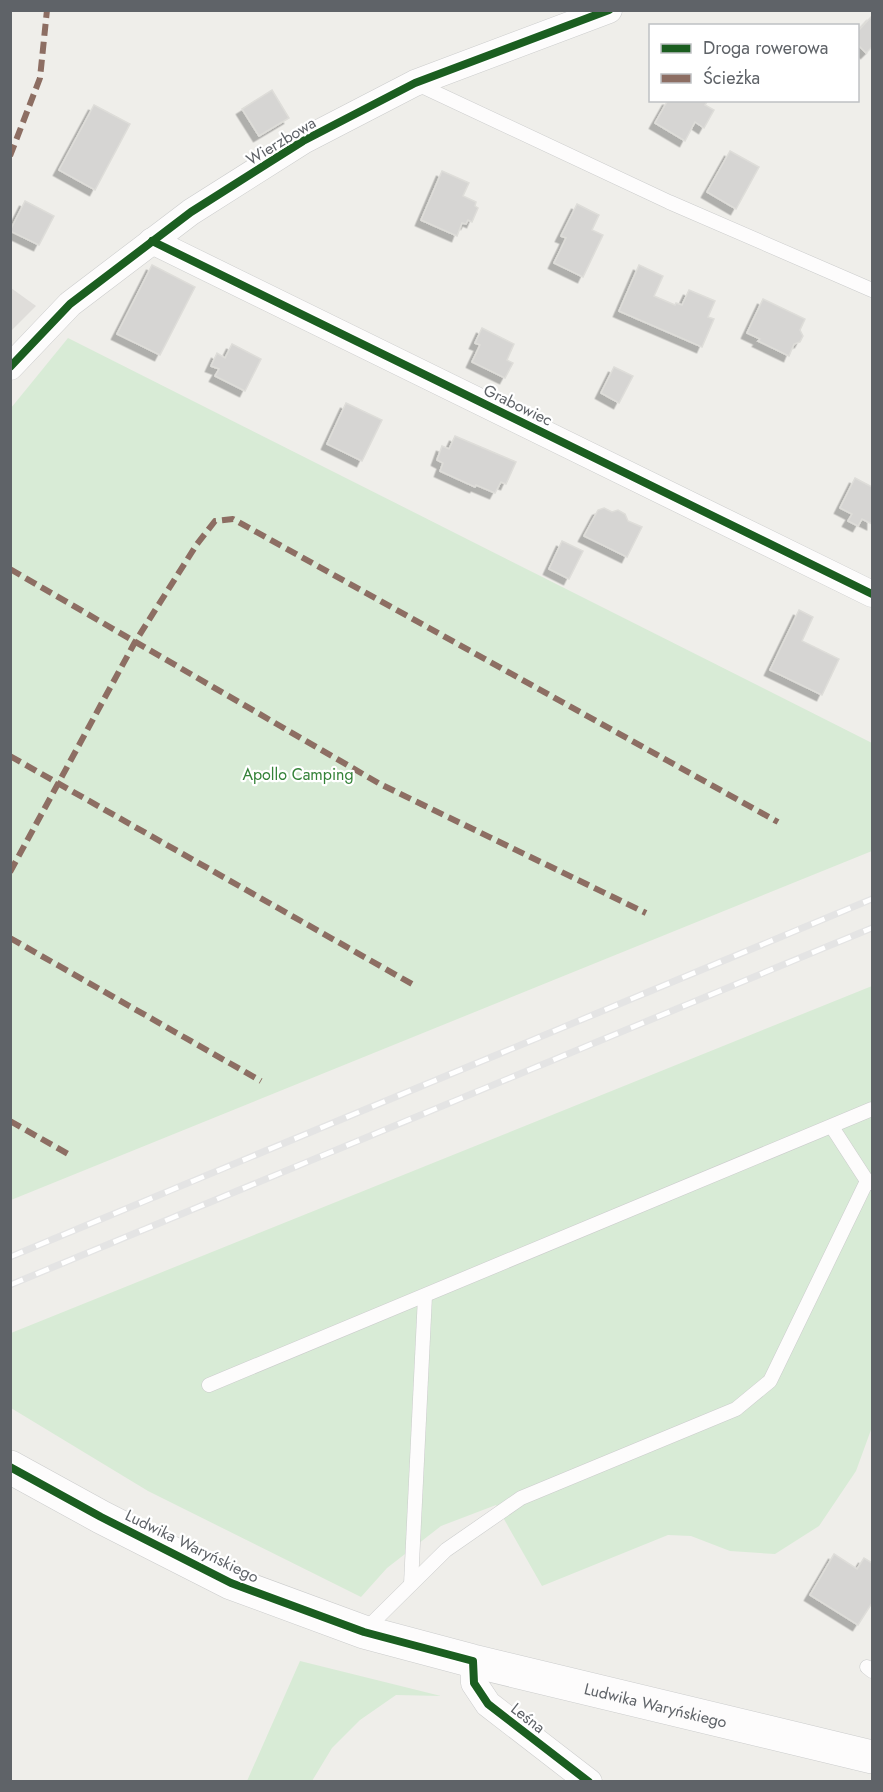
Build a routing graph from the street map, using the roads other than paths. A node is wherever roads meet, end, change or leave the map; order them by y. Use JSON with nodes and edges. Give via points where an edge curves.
{"nodes":[{"id":1,"x":609,"y":10,"type":"edge"},
{"id":2,"x":415,"y":83,"type":"junction"},
{"id":3,"x":152,"y":241,"type":"junction"},
{"id":4,"x":873,"y":290,"type":"edge"},
{"id":5,"x":10,"y":367,"type":"edge"},
{"id":6,"x":873,"y":594,"type":"edge"},
{"id":7,"x":873,"y":1109,"type":"edge"},
{"id":8,"x":832,"y":1127,"type":"junction"},
{"id":9,"x":870,"y":1182,"type":"edge"},
{"id":10,"x":425,"y":1296,"type":"junction"},
{"id":11,"x":209,"y":1385,"type":"dead end"},
{"id":12,"x":10,"y":1467,"type":"edge"},
{"id":13,"x":411,"y":1584,"type":"junction"},
{"id":14,"x":364,"y":1632,"type":"junction"},
{"id":15,"x":473,"y":1661,"type":"junction"},
{"id":16,"x":873,"y":1757,"type":"edge"},
{"id":17,"x":589,"y":1782,"type":"edge"}],
"edges":[{"from":1,"to":2,"type":"street","name":"Wierzbowa"},
{"from":2,"to":3,"type":"street","name":"Wierzbowa","via":[[303,141]]},
{"from":2,"to":4,"type":"lane","via":[[669,202]]},
{"from":3,"to":5,"type":"street","name":"Wierzbowa","via":[[70,304]]},
{"from":3,"to":6,"type":"street","name":"Grabowiec"},
{"from":7,"to":8,"type":"lane"},
{"from":8,"to":9,"type":"lane"},
{"from":8,"to":10,"type":"lane"},
{"from":9,"to":13,"type":"lane","via":[[770,1381],[736,1409],[521,1498],[446,1550]]},
{"from":10,"to":11,"type":"lane"},
{"from":10,"to":13,"type":"lane"},
{"from":12,"to":14,"type":"street","name":"Ludwika Waryńskiego","via":[[231,1583]]},
{"from":13,"to":14,"type":"lane"},
{"from":14,"to":15,"type":"street","name":"Ludwika Waryńskiego"},
{"from":15,"to":16,"type":"street","name":"Ludwika Waryńskiego"},
{"from":15,"to":17,"type":"street","name":"Leśna","via":[[474,1683],[488,1704]]}]}
